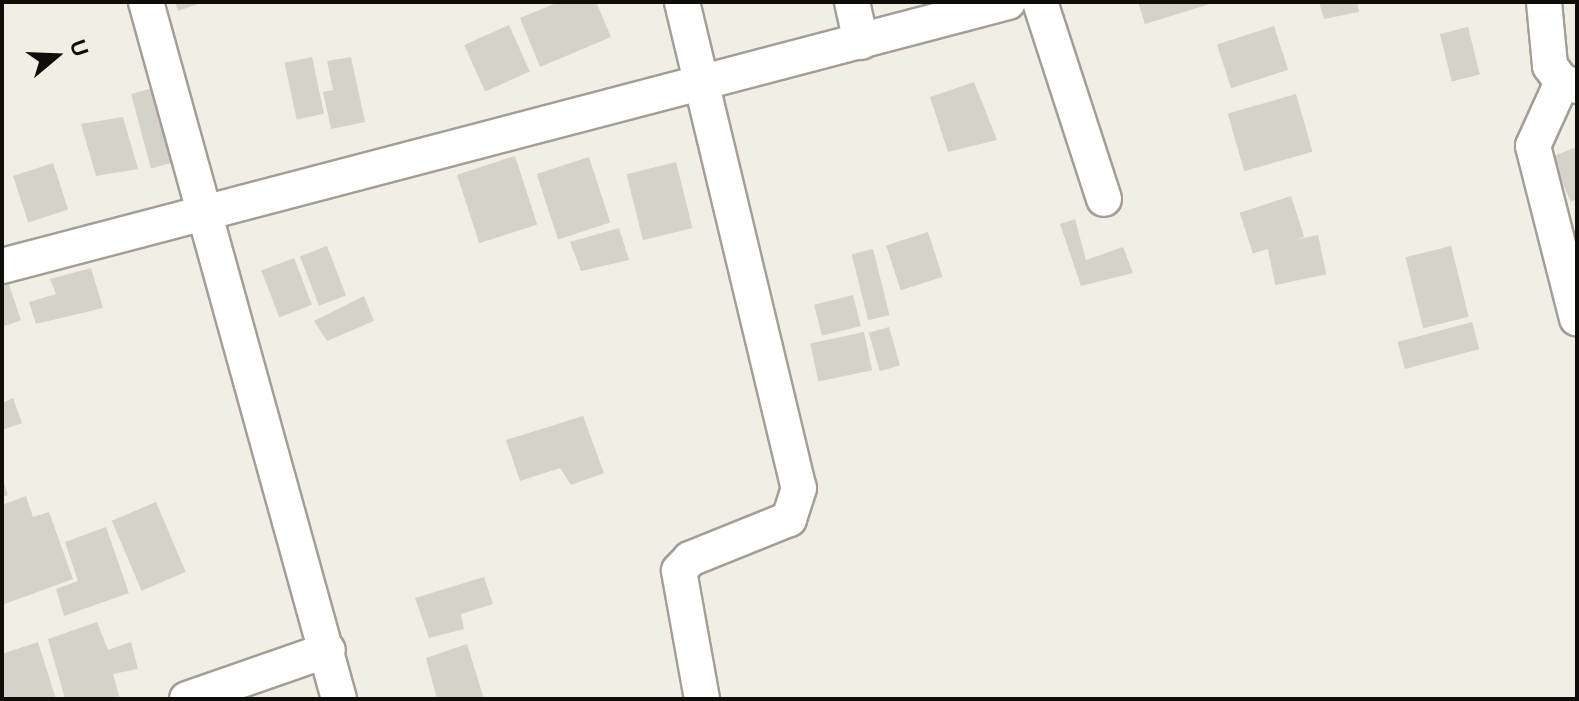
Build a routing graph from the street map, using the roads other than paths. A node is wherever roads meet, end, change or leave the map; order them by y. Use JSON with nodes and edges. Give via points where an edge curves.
{"nodes":[{"id":1,"x":146,"y":2,"type":"edge"},
{"id":2,"x":682,"y":2,"type":"edge"},
{"id":3,"x":852,"y":2,"type":"edge"},
{"id":4,"x":1008,"y":2,"type":"edge"},
{"id":5,"x":1040,"y":2,"type":"edge"},
{"id":6,"x":1544,"y":2,"type":"edge"},
{"id":7,"x":861,"y":42,"type":"junction"},
{"id":8,"x":1570,"y":84,"type":"edge"},
{"id":9,"x":702,"y":86,"type":"junction"},
{"id":10,"x":1104,"y":199,"type":"dead end"},
{"id":11,"x":209,"y":213,"type":"junction"},
{"id":12,"x":2,"y":266,"type":"edge"},
{"id":13,"x":1577,"y":318,"type":"edge"},
{"id":14,"x":328,"y":650,"type":"junction"},
{"id":15,"x":187,"y":699,"type":"edge"},
{"id":16,"x":339,"y":699,"type":"edge"},
{"id":17,"x":702,"y":699,"type":"edge"}],
"edges":[{"from":1,"to":11,"type":"street"},
{"from":2,"to":9,"type":"street"},
{"from":3,"to":7,"type":"street"},
{"from":4,"to":7,"type":"street"},
{"from":5,"to":10,"type":"street"},
{"from":6,"to":8,"type":"street","via":[[1550,66]]},
{"from":7,"to":9,"type":"street"},
{"from":8,"to":13,"type":"street","via":[[1533,146]]},
{"from":9,"to":11,"type":"street"},
{"from":9,"to":17,"type":"street","via":[[799,488],[789,519],[690,559],[679,571]]},
{"from":11,"to":12,"type":"street"},
{"from":11,"to":14,"type":"street"},
{"from":14,"to":15,"type":"street"},
{"from":14,"to":16,"type":"street"}]}
